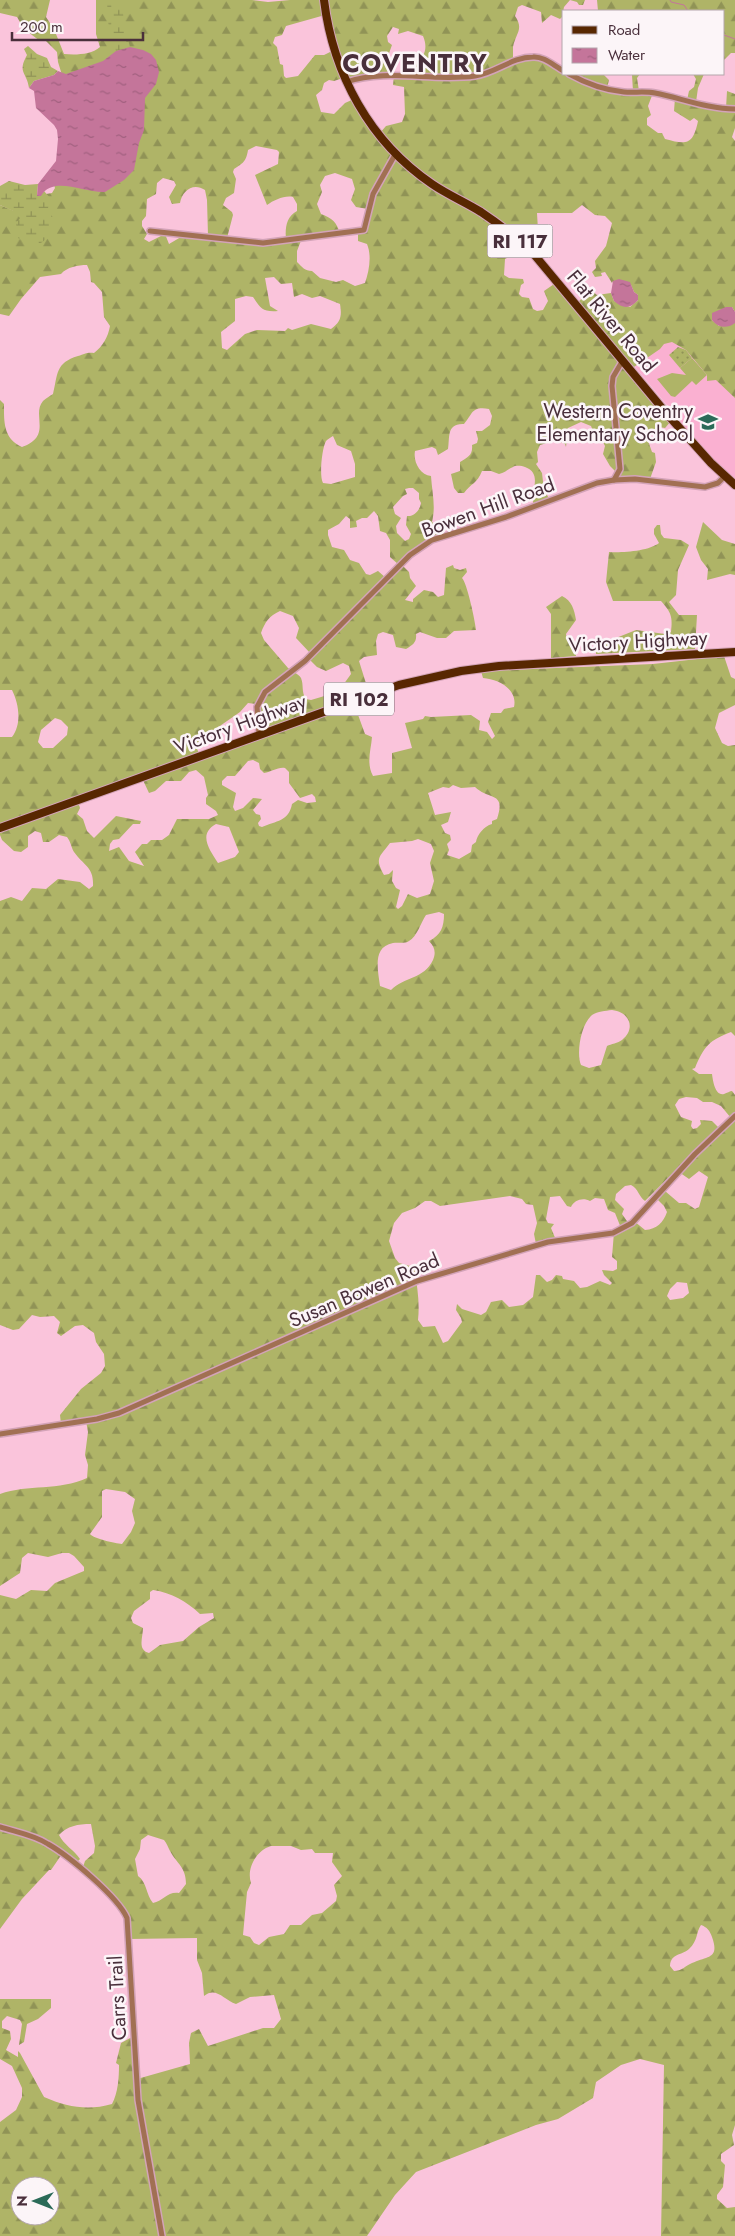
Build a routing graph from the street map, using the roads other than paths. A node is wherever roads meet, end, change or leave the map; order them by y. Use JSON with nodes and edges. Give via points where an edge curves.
{"nodes":[{"id":1,"x":324,"y":0,"type":"edge"},
{"id":2,"x":562,"y":70,"type":"edge"},
{"id":3,"x":571,"y":75,"type":"edge"},
{"id":4,"x":346,"y":82,"type":"junction"},
{"id":5,"x":735,"y":109,"type":"edge"},
{"id":6,"x":396,"y":153,"type":"junction"},
{"id":7,"x":150,"y":231,"type":"dead end"},
{"id":8,"x":623,"y":359,"type":"junction"},
{"id":9,"x":725,"y":476,"type":"junction"},
{"id":10,"x":614,"y":480,"type":"junction"},
{"id":11,"x":735,"y":486,"type":"edge"},
{"id":12,"x":735,"y":652,"type":"edge"},
{"id":13,"x":259,"y":734,"type":"junction"},
{"id":14,"x":0,"y":828,"type":"edge"},
{"id":15,"x":735,"y":1116,"type":"edge"},
{"id":16,"x":0,"y":1434,"type":"edge"},
{"id":17,"x":0,"y":1827,"type":"edge"},
{"id":18,"x":162,"y":2236,"type":"edge"}],
"edges":[{"from":1,"to":4,"type":"main road","name":"Flat River Road","number":"RI 117","via":[[332,41]]},
{"from":2,"to":4,"type":"street","via":[[532,57],[520,58],[474,76],[382,76]]},
{"from":3,"to":5,"type":"street","via":[[603,89],[652,93]]},
{"from":4,"to":6,"type":"main road","name":"Flat River Road","number":"RI 117","via":[[367,119]]},
{"from":6,"to":7,"type":"street","via":[[373,194],[364,230],[263,243]]},
{"from":6,"to":8,"type":"main road","name":"Flat River Road","number":"RI 117","via":[[431,184],[480,211],[516,237]]},
{"from":8,"to":9,"type":"main road","name":"Flat River Road","number":"RI 117"},
{"from":8,"to":10,"type":"street","via":[[613,376],[612,386],[620,470]]},
{"from":9,"to":10,"type":"street","name":"Bowen Hill Road","via":[[718,483],[705,487],[660,481]]},
{"from":9,"to":11,"type":"main road","name":"Flat River Road","number":"RI 117"},
{"from":10,"to":13,"type":"street","name":"Bowen Hill Road","via":[[590,485],[506,517],[437,538],[410,555],[302,664],[265,692],[257,712]]},
{"from":12,"to":13,"type":"main road","name":"Victory Highway","number":"RI 102","via":[[461,671],[399,685]]},
{"from":13,"to":14,"type":"main road","name":"Victory Highway","number":"RI 102"},
{"from":15,"to":16,"type":"street","name":"Susan Bowen Road","via":[[632,1223],[619,1230],[548,1242],[417,1281],[119,1413]]},
{"from":17,"to":18,"type":"street","name":"Carrs Trail","via":[[38,1839],[61,1852],[110,1894],[127,1918],[138,2100]]}]}
